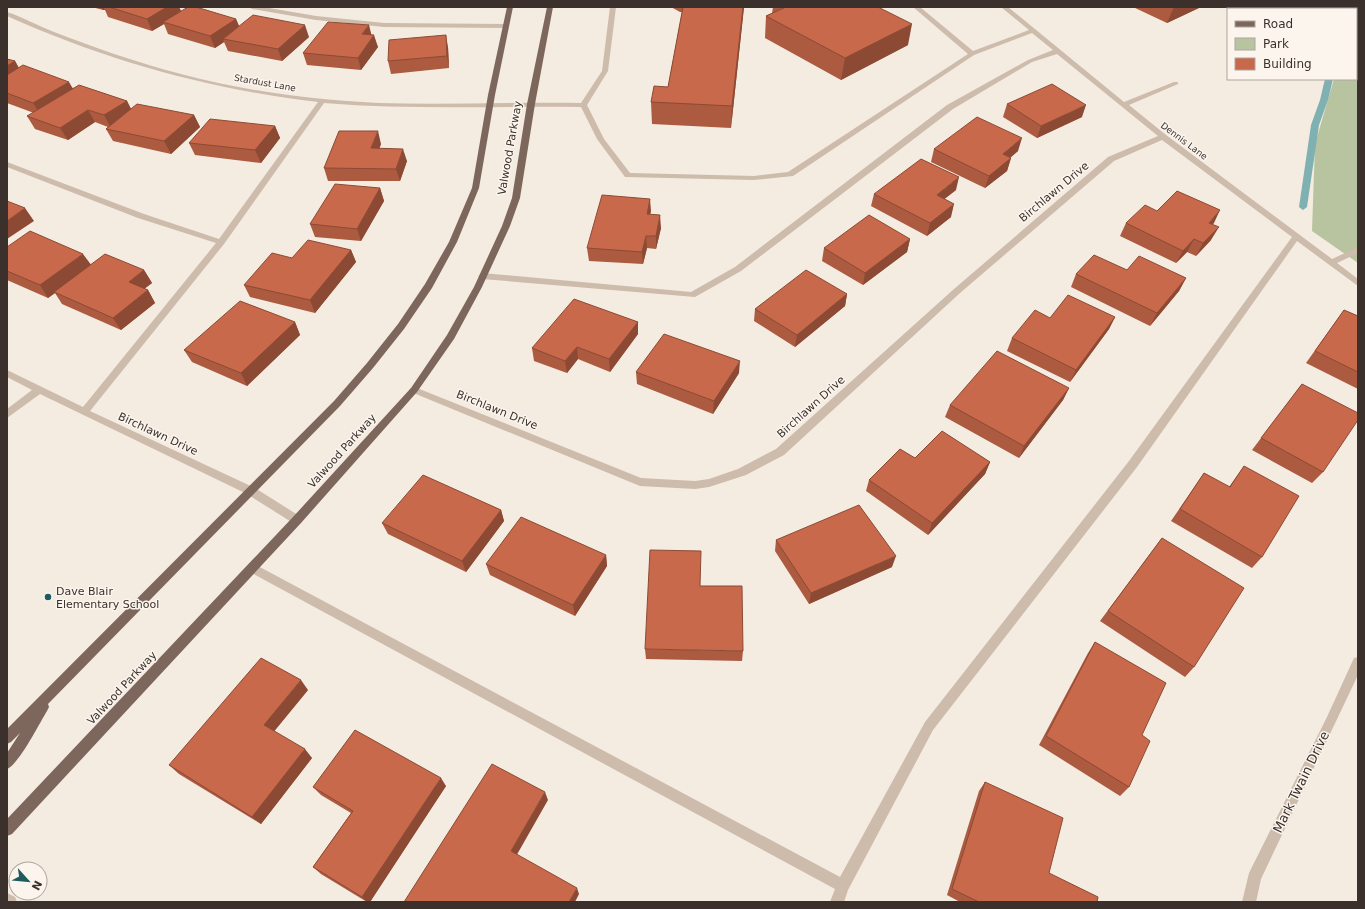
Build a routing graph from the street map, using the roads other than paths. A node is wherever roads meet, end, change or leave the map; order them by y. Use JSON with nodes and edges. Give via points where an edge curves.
{"nodes":[{"id":1,"x":252,"y":7,"type":"edge"},
{"id":2,"x":510,"y":7,"type":"edge"},
{"id":3,"x":550,"y":7,"type":"edge"},
{"id":4,"x":613,"y":7,"type":"edge"},
{"id":5,"x":916,"y":7,"type":"edge"},
{"id":6,"x":1004,"y":7,"type":"edge"},
{"id":7,"x":7,"y":14,"type":"edge"},
{"id":8,"x":506,"y":26,"type":"junction"},
{"id":9,"x":1033,"y":31,"type":"junction"},
{"id":10,"x":1058,"y":52,"type":"junction"},
{"id":11,"x":972,"y":54,"type":"junction"},
{"id":12,"x":1176,"y":83,"type":"dead end"},
{"id":13,"x":323,"y":100,"type":"junction"},
{"id":14,"x":531,"y":104,"type":"junction"},
{"id":15,"x":1123,"y":105,"type":"junction"},
{"id":16,"x":489,"y":106,"type":"junction"},
{"id":17,"x":583,"y":106,"type":"junction"},
{"id":18,"x":1162,"y":138,"type":"junction"},
{"id":19,"x":7,"y":164,"type":"edge"},
{"id":20,"x":1296,"y":237,"type":"junction"},
{"id":21,"x":221,"y":242,"type":"junction"},
{"id":22,"x":1358,"y":250,"type":"edge"},
{"id":23,"x":1331,"y":263,"type":"junction"},
{"id":24,"x":482,"y":276,"type":"junction"},
{"id":25,"x":1358,"y":283,"type":"edge"},
{"id":26,"x":7,"y":373,"type":"edge"},
{"id":27,"x":38,"y":390,"type":"junction"},
{"id":28,"x":414,"y":390,"type":"junction"},
{"id":29,"x":84,"y":412,"type":"junction"},
{"id":30,"x":7,"y":414,"type":"edge"},
{"id":31,"x":251,"y":492,"type":"junction"},
{"id":32,"x":297,"y":520,"type":"junction"},
{"id":33,"x":252,"y":568,"type":"junction"},
{"id":34,"x":1358,"y":662,"type":"edge"},
{"id":35,"x":54,"y":690,"type":"junction"},
{"id":36,"x":7,"y":738,"type":"edge"},
{"id":37,"x":7,"y":763,"type":"edge"},
{"id":38,"x":7,"y":830,"type":"edge"},
{"id":39,"x":843,"y":886,"type":"junction"},
{"id":40,"x":7,"y":900,"type":"edge"},
{"id":41,"x":10,"y":902,"type":"edge"},
{"id":42,"x":837,"y":902,"type":"edge"},
{"id":43,"x":1249,"y":902,"type":"edge"}],
"edges":[{"from":1,"to":8,"type":"street","via":[[316,18],[384,24]]},
{"from":2,"to":8,"type":"main road"},
{"from":3,"to":14,"type":"main road","name":"Valwood Parkway"},
{"from":4,"to":17,"type":"street","via":[[605,71]]},
{"from":5,"to":11,"type":"street"},
{"from":6,"to":9,"type":"street","name":"Dennis Lane"},
{"from":7,"to":13,"type":"street","name":"Stardust Lane","via":[[43,31],[141,65],[211,83]]},
{"from":8,"to":16,"type":"main road"},
{"from":9,"to":10,"type":"street","name":"Dennis Lane"},
{"from":9,"to":11,"type":"street"},
{"from":10,"to":15,"type":"street","name":"Dennis Lane"},
{"from":10,"to":24,"type":"street","via":[[1030,61],[950,107],[738,269],[692,295]]},
{"from":11,"to":17,"type":"street","via":[[790,174],[754,178],[628,175],[601,139]]},
{"from":12,"to":15,"type":"street"},
{"from":13,"to":16,"type":"street","name":"Stardust Lane","via":[[362,104]]},
{"from":13,"to":21,"type":"street"},
{"from":14,"to":16,"type":"street","name":"Stardust Lane"},
{"from":14,"to":17,"type":"street","name":"Stardust Lane"},
{"from":14,"to":24,"type":"main road","name":"Valwood Parkway","via":[[516,198],[506,226]]},
{"from":15,"to":18,"type":"street","name":"Dennis Lane"},
{"from":16,"to":31,"type":"main road","via":[[474,194],[437,274],[363,376]]},
{"from":18,"to":20,"type":"street","name":"Dennis Lane"},
{"from":18,"to":28,"type":"street","name":"Birchlawn Drive","via":[[1111,159],[956,291],[780,452],[742,472],[695,485],[640,482]]},
{"from":19,"to":21,"type":"street","via":[[141,216]]},
{"from":20,"to":23,"type":"street","name":"Dennis Lane"},
{"from":20,"to":39,"type":"street","via":[[1133,464],[929,726]]},
{"from":21,"to":29,"type":"street"},
{"from":22,"to":23,"type":"street"},
{"from":23,"to":25,"type":"street","name":"Dennis Lane"},
{"from":24,"to":28,"type":"main road","name":"Valwood Parkway","via":[[451,337]]},
{"from":26,"to":27,"type":"street","name":"Birchlawn Drive"},
{"from":27,"to":29,"type":"street","name":"Birchlawn Drive"},
{"from":27,"to":30,"type":"street"},
{"from":28,"to":32,"type":"main road","name":"Valwood Parkway"},
{"from":29,"to":31,"type":"street","name":"Birchlawn Drive"},
{"from":31,"to":32,"type":"street","name":"Birchlawn Drive"},
{"from":31,"to":35,"type":"main road"},
{"from":32,"to":33,"type":"main road","name":"Valwood Parkway"},
{"from":33,"to":38,"type":"main road","name":"Valwood Parkway"},
{"from":33,"to":39,"type":"street"},
{"from":34,"to":43,"type":"street","name":"Mark Twain Drive","via":[[1254,878]]},
{"from":35,"to":36,"type":"main road"},
{"from":35,"to":37,"type":"main road"},
{"from":39,"to":42,"type":"street"},
{"from":40,"to":41,"type":"street"}]}
